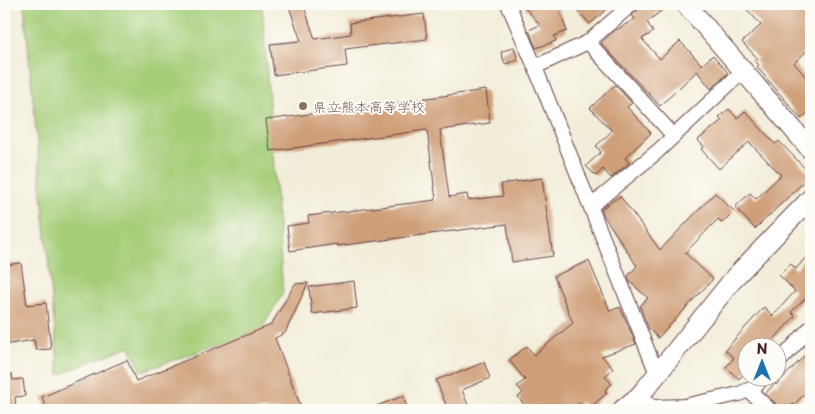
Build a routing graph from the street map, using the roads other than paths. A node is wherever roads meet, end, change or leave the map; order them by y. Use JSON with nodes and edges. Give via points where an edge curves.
{"nodes":[{"id":1,"x":508,"y":4,"type":"edge"},
{"id":2,"x":632,"y":4,"type":"edge"},
{"id":3,"x":686,"y":4,"type":"edge"},
{"id":4,"x":588,"y":42,"type":"junction"},
{"id":5,"x":535,"y":67,"type":"junction"},
{"id":6,"x":743,"y":71,"type":"junction"},
{"id":7,"x":674,"y":136,"type":"junction"},
{"id":8,"x":811,"y":150,"type":"edge"},
{"id":9,"x":811,"y":198,"type":"edge"},
{"id":10,"x":591,"y":206,"type":"junction"},
{"id":11,"x":811,"y":326,"type":"edge"},
{"id":12,"x":788,"y":351,"type":"edge"},
{"id":13,"x":657,"y":374,"type":"junction"},
{"id":14,"x":755,"y":386,"type":"edge"},
{"id":15,"x":748,"y":390,"type":"junction"},
{"id":16,"x":638,"y":397,"type":"junction"},
{"id":17,"x":622,"y":410,"type":"edge"},
{"id":18,"x":770,"y":410,"type":"edge"}],
"edges":[{"from":1,"to":5,"type":"street"},
{"from":2,"to":4,"type":"street"},
{"from":3,"to":6,"type":"street"},
{"from":4,"to":5,"type":"street"},
{"from":4,"to":7,"type":"street"},
{"from":5,"to":10,"type":"street"},
{"from":6,"to":7,"type":"street"},
{"from":6,"to":8,"type":"street"},
{"from":7,"to":10,"type":"street"},
{"from":9,"to":13,"type":"street","via":[[734,277]]},
{"from":10,"to":13,"type":"street"},
{"from":11,"to":12,"type":"street"},
{"from":13,"to":16,"type":"street"},
{"from":14,"to":15,"type":"street"},
{"from":15,"to":16,"type":"street","via":[[713,401],[665,408],[653,407]]},
{"from":15,"to":18,"type":"street"},
{"from":16,"to":17,"type":"street"}]}
